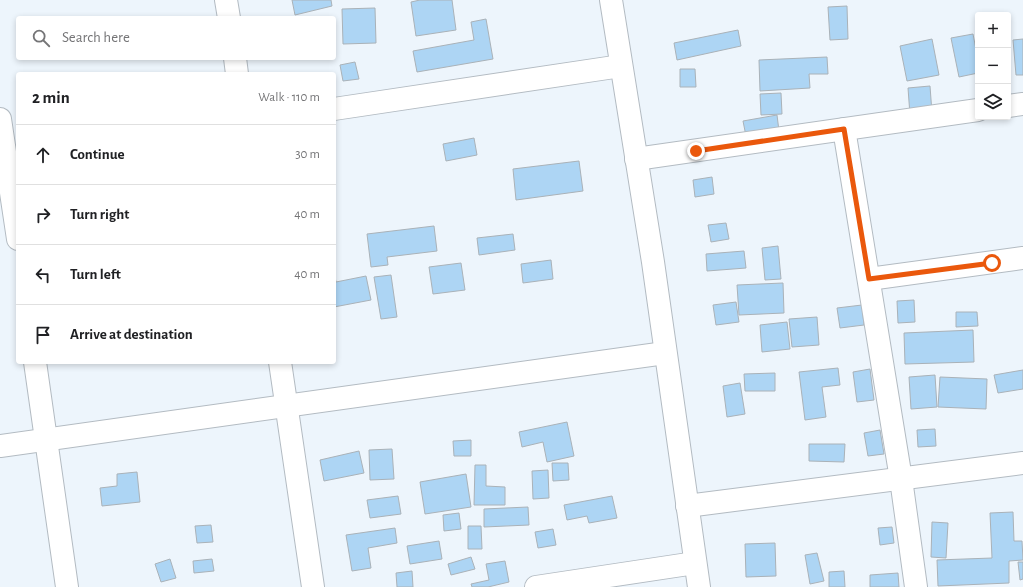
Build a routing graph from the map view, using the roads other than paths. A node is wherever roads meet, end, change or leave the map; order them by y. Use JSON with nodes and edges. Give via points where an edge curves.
{"nodes":[{"id":1,"x":226,"y":0,"type":"edge"},
{"id":2,"x":611,"y":0,"type":"edge"},
{"id":3,"x":229,"y":16,"type":"edge"},
{"id":4,"x":235,"y":60,"type":"edge"},
{"id":5,"x":621,"y":66,"type":"junction"},
{"id":6,"x":237,"y":72,"type":"edge"},
{"id":7,"x":1023,"y":104,"type":"edge"},
{"id":8,"x":1011,"y":106,"type":"edge"},
{"id":9,"x":336,"y":109,"type":"edge"},
{"id":10,"x":975,"y":110,"type":"edge"},
{"id":11,"x":0,"y":119,"type":"edge"},
{"id":12,"x":844,"y":129,"type":"junction"},
{"id":13,"x":8,"y":158,"type":"edge"},
{"id":14,"x":636,"y":159,"type":"junction"},
{"id":15,"x":16,"y":223,"type":"edge"},
{"id":16,"x":1023,"y":258,"type":"edge"},
{"id":17,"x":869,"y":279,"type":"junction"},
{"id":18,"x":666,"y":353,"type":"junction"},
{"id":19,"x":35,"y":364,"type":"edge"},
{"id":20,"x":280,"y":364,"type":"edge"},
{"id":21,"x":286,"y":406,"type":"junction"},
{"id":22,"x":46,"y":440,"type":"junction"},
{"id":23,"x":0,"y":446,"type":"edge"},
{"id":24,"x":1023,"y":463,"type":"edge"},
{"id":25,"x":901,"y":479,"type":"junction"},
{"id":26,"x":687,"y":506,"type":"junction"},
{"id":27,"x":695,"y":563,"type":"junction"},
{"id":28,"x":67,"y":587,"type":"edge"},
{"id":29,"x":313,"y":587,"type":"edge"},
{"id":30,"x":536,"y":587,"type":"edge"},
{"id":31,"x":699,"y":587,"type":"edge"},
{"id":32,"x":916,"y":587,"type":"edge"}],
"edges":[{"from":1,"to":3,"type":"street"},
{"from":2,"to":5,"type":"street"},
{"from":4,"to":6,"type":"street"},
{"from":5,"to":9,"type":"street"},
{"from":5,"to":14,"type":"street"},
{"from":7,"to":8,"type":"street"},
{"from":10,"to":12,"type":"street"},
{"from":11,"to":13,"type":"street"},
{"from":12,"to":14,"type":"street"},
{"from":12,"to":17,"type":"street"},
{"from":13,"to":15,"type":"street"},
{"from":14,"to":18,"type":"street"},
{"from":16,"to":17,"type":"street"},
{"from":17,"to":25,"type":"street"},
{"from":18,"to":21,"type":"street"},
{"from":18,"to":26,"type":"street"},
{"from":19,"to":22,"type":"street"},
{"from":20,"to":21,"type":"street"},
{"from":21,"to":22,"type":"street"},
{"from":21,"to":29,"type":"street"},
{"from":22,"to":23,"type":"street"},
{"from":22,"to":28,"type":"street"},
{"from":24,"to":25,"type":"street"},
{"from":25,"to":26,"type":"street"},
{"from":25,"to":32,"type":"street"},
{"from":26,"to":27,"type":"street"},
{"from":27,"to":30,"type":"street"},
{"from":27,"to":31,"type":"street"}]}
